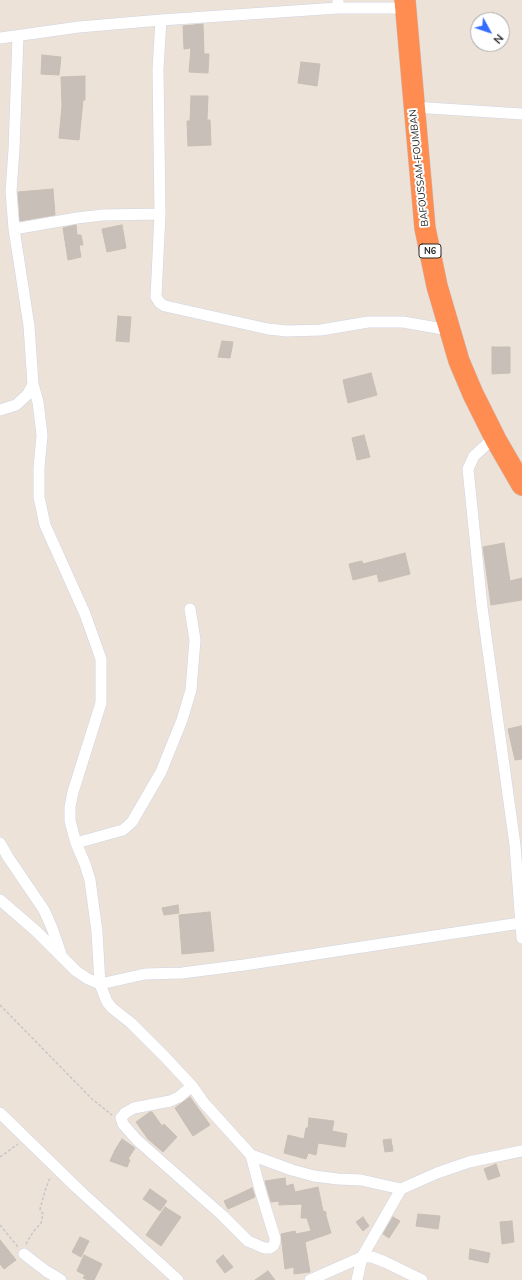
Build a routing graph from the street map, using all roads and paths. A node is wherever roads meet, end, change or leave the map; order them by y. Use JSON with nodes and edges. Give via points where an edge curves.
{"nodes":[{"id":1,"x":338,"y":4,"type":"edge"},
{"id":2,"x":405,"y":4,"type":"edge"},
{"id":3,"x":161,"y":20,"type":"junction"},
{"id":4,"x":18,"y":36,"type":"junction"},
{"id":5,"x":0,"y":38,"type":"edge"},
{"id":6,"x":413,"y":108,"type":"junction"},
{"id":7,"x":522,"y":114,"type":"edge"},
{"id":8,"x":160,"y":214,"type":"junction"},
{"id":9,"x":14,"y":229,"type":"junction"},
{"id":10,"x":449,"y":330,"type":"junction"},
{"id":11,"x":33,"y":384,"type":"junction"},
{"id":12,"x":0,"y":410,"type":"edge"},
{"id":13,"x":496,"y":440,"type":"junction"},
{"id":14,"x":522,"y":485,"type":"edge"},
{"id":15,"x":190,"y":609,"type":"dead end"},
{"id":16,"x":0,"y":843,"type":"edge"},
{"id":17,"x":76,"y":843,"type":"junction"},
{"id":18,"x":0,"y":900,"type":"edge"},
{"id":19,"x":520,"y":923,"type":"junction"},
{"id":20,"x":522,"y":938,"type":"edge"},
{"id":21,"x":62,"y":957,"type":"junction"},
{"id":22,"x":100,"y":984,"type":"junction"},
{"id":23,"x":0,"y":1005,"type":"edge"},
{"id":24,"x":192,"y":1086,"type":"junction"},
{"id":25,"x":0,"y":1113,"type":"edge"},
{"id":26,"x":123,"y":1124,"type":"junction"},
{"id":27,"x":26,"y":1138,"type":"junction"},
{"id":28,"x":522,"y":1151,"type":"edge"},
{"id":29,"x":251,"y":1155,"type":"junction"},
{"id":30,"x":0,"y":1157,"type":"edge"},
{"id":31,"x":57,"y":1168,"type":"junction"},
{"id":32,"x":401,"y":1189,"type":"junction"},
{"id":33,"x":0,"y":1225,"type":"edge"},
{"id":34,"x":24,"y":1254,"type":"junction"},
{"id":35,"x":362,"y":1257,"type":"junction"},
{"id":36,"x":61,"y":1280,"type":"edge"},
{"id":37,"x":178,"y":1280,"type":"edge"},
{"id":38,"x":310,"y":1280,"type":"edge"},
{"id":39,"x":357,"y":1280,"type":"edge"},
{"id":40,"x":422,"y":1280,"type":"edge"}],
"edges":[{"from":1,"to":2,"type":"street"},
{"from":1,"to":3,"type":"street"},
{"from":2,"to":6,"type":"highway","name":"BAFOUSSAM-FOUMBAN","number":"N6"},
{"from":3,"to":4,"type":"street","via":[[79,27]]},
{"from":3,"to":8,"type":"street","via":[[158,70]]},
{"from":4,"to":5,"type":"street"},
{"from":4,"to":9,"type":"street","via":[[11,191]]},
{"from":6,"to":7,"type":"street"},
{"from":6,"to":10,"type":"highway","name":"BAFOUSSAM-FOUMBAN","number":"N6","via":[[425,228]]},
{"from":8,"to":9,"type":"street","via":[[103,215]]},
{"from":8,"to":10,"type":"street","via":[[156,297],[166,306],[287,332],[320,330],[368,322],[403,322]]},
{"from":9,"to":11,"type":"street","via":[[29,326]]},
{"from":10,"to":13,"type":"highway","name":"BAFOUSSAM-FOUMBAN","number":"N6","via":[[473,394]]},
{"from":11,"to":12,"type":"street","via":[[28,394],[16,405]]},
{"from":11,"to":17,"type":"street","via":[[42,436],[39,497],[45,525],[85,614],[100,659],[101,703],[70,806],[70,821]]},
{"from":13,"to":14,"type":"highway","name":"BAFOUSSAM-FOUMBAN","number":"N6"},
{"from":13,"to":19,"type":"street","via":[[474,456],[468,469],[482,607],[515,845]]},
{"from":15,"to":17,"type":"street","via":[[195,640],[191,690],[161,772],[132,822],[123,830]]},
{"from":16,"to":21,"type":"street","via":[[44,910]]},
{"from":17,"to":22,"type":"street","via":[[90,880]]},
{"from":18,"to":21,"type":"street"},
{"from":19,"to":20,"type":"street"},
{"from":19,"to":22,"type":"street","via":[[244,965],[182,973],[145,974]]},
{"from":21,"to":22,"type":"street","via":[[76,971]]},
{"from":22,"to":24,"type":"street","via":[[112,1008],[143,1034]]},
{"from":23,"to":26,"type":"path","via":[[91,1098]]},
{"from":24,"to":26,"type":"street","via":[[170,1101],[134,1108],[125,1113],[122,1118]]},
{"from":24,"to":29,"type":"street"},
{"from":25,"to":27,"type":"street"},
{"from":26,"to":29,"type":"street","via":[[137,1140],[248,1241],[270,1248],[275,1238]]},
{"from":27,"to":30,"type":"path"},
{"from":27,"to":31,"type":"street"},
{"from":28,"to":32,"type":"street","via":[[469,1162]]},
{"from":29,"to":32,"type":"street","via":[[314,1176],[361,1180]]},
{"from":31,"to":34,"type":"path","via":[[49,1179],[45,1191],[40,1209],[43,1214],[41,1223],[25,1245]]},
{"from":31,"to":37,"type":"street"},
{"from":32,"to":35,"type":"street"},
{"from":33,"to":34,"type":"path"},
{"from":34,"to":36,"type":"street"},
{"from":35,"to":38,"type":"street"},
{"from":35,"to":39,"type":"street"},
{"from":35,"to":40,"type":"street","via":[[372,1257]]}]}
